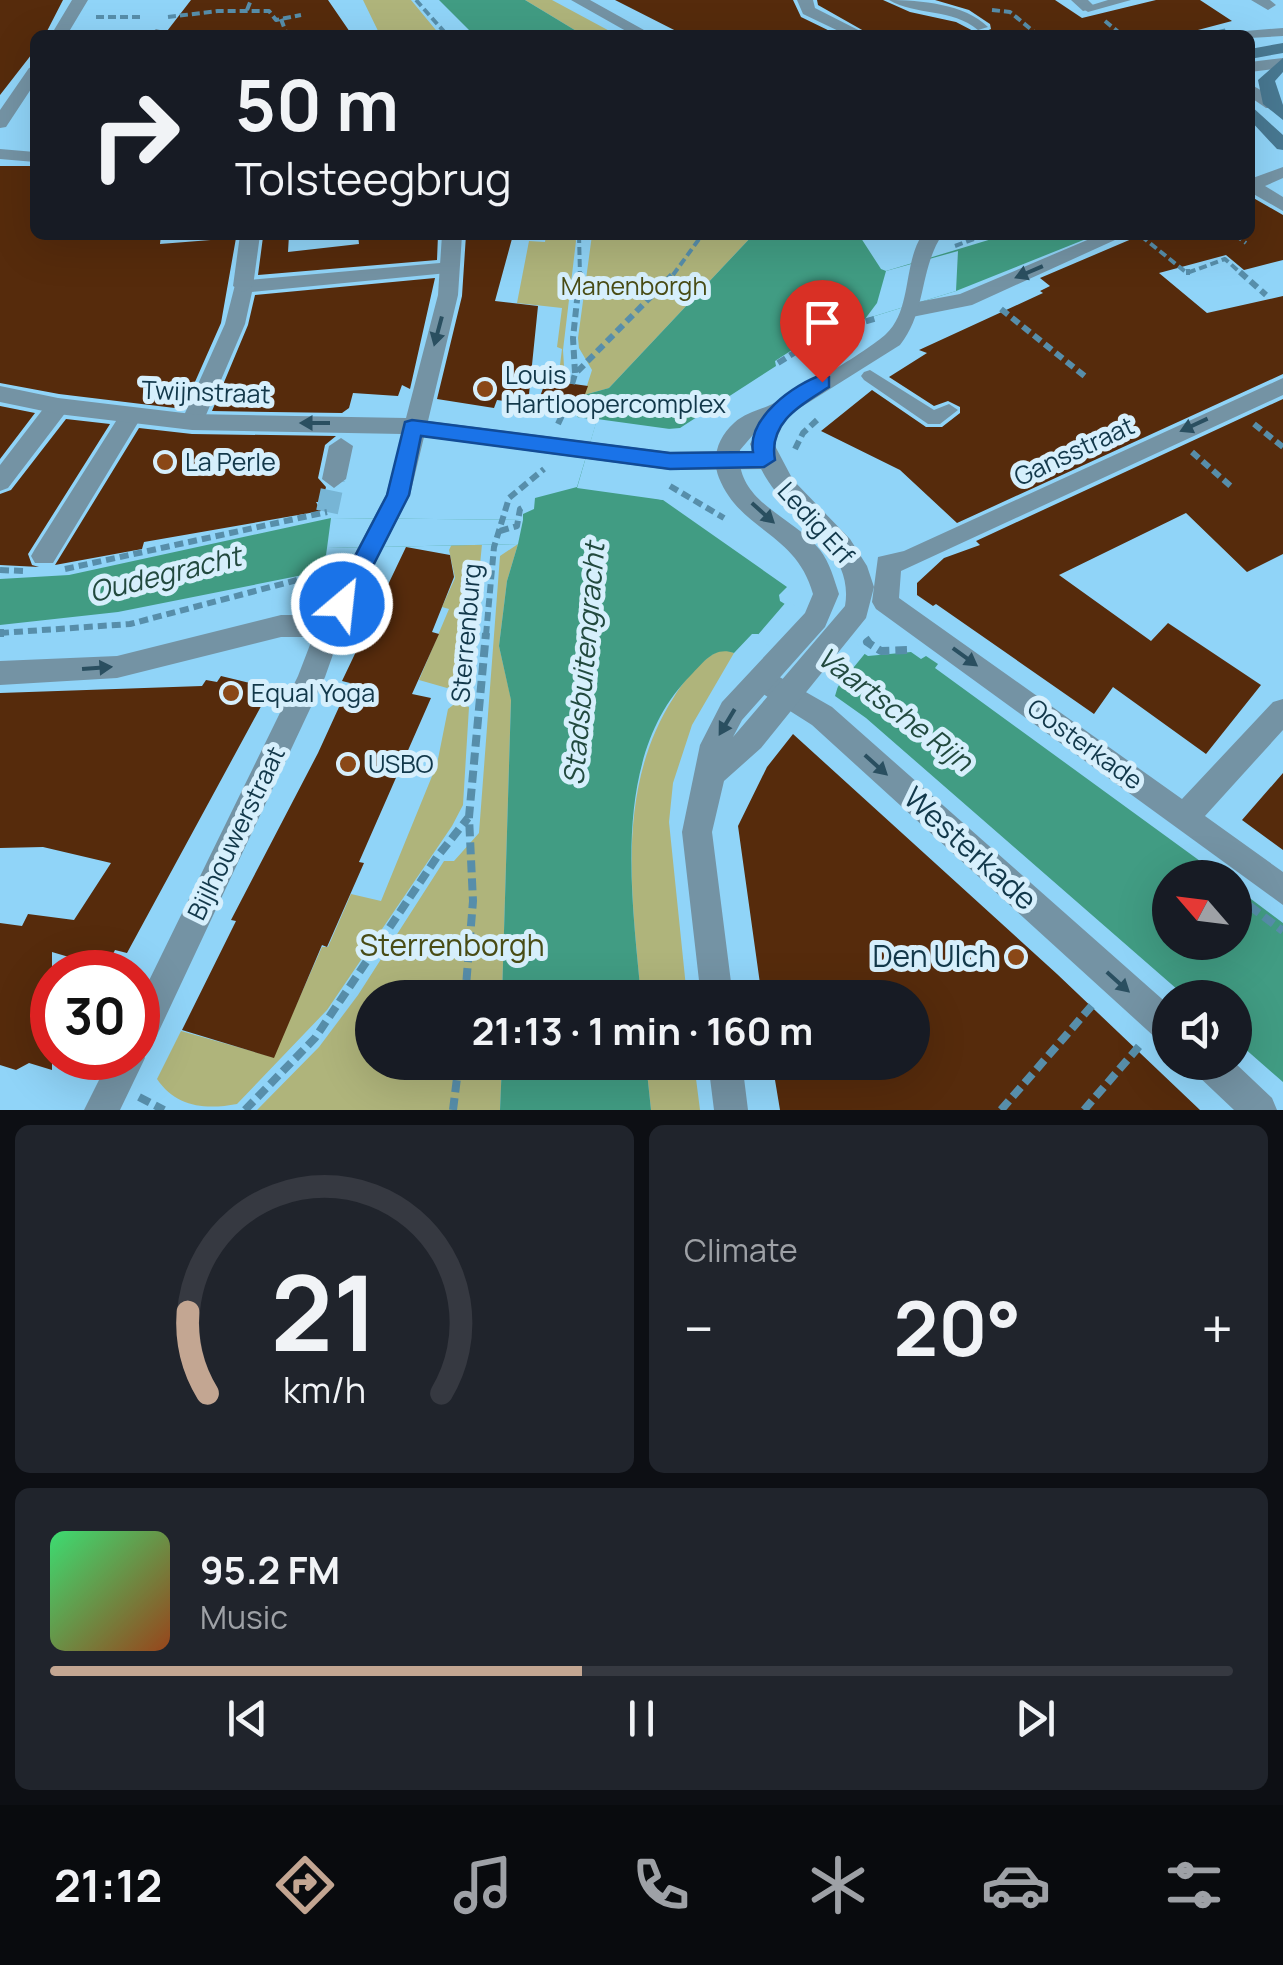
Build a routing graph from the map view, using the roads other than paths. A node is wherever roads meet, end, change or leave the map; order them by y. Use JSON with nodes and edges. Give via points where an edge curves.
{"nodes":[{"id":1,"x":579,"y":0,"type":"edge"},
{"id":2,"x":806,"y":0,"type":"edge"},
{"id":3,"x":894,"y":0,"type":"edge"},
{"id":4,"x":1125,"y":0,"type":"edge"},
{"id":5,"x":1084,"y":4,"type":"edge"},
{"id":6,"x":978,"y":23,"type":"road end"},
{"id":7,"x":636,"y":30,"type":"edge"},
{"id":8,"x":849,"y":30,"type":"edge"},
{"id":9,"x":1283,"y":32,"type":"edge"},
{"id":10,"x":1255,"y":34,"type":"edge"},
{"id":11,"x":1283,"y":48,"type":"edge"},
{"id":12,"x":1255,"y":53,"type":"edge"},
{"id":13,"x":1283,"y":64,"type":"edge"},
{"id":14,"x":1255,"y":67,"type":"edge"},
{"id":15,"x":30,"y":78,"type":"edge"},
{"id":16,"x":1255,"y":93,"type":"edge"},
{"id":17,"x":1279,"y":111,"type":"edge"},
{"id":18,"x":1255,"y":115,"type":"edge"},
{"id":19,"x":0,"y":123,"type":"edge"},
{"id":20,"x":1283,"y":145,"type":"edge"},
{"id":21,"x":0,"y":154,"type":"edge"},
{"id":22,"x":30,"y":157,"type":"edge"},
{"id":23,"x":1283,"y":172,"type":"edge"},
{"id":24,"x":1255,"y":183,"type":"edge"},
{"id":25,"x":1255,"y":188,"type":"edge"},
{"id":26,"x":1283,"y":205,"type":"edge"},
{"id":27,"x":249,"y":240,"type":"edge"},
{"id":28,"x":452,"y":240,"type":"edge"},
{"id":29,"x":930,"y":240,"type":"edge"},
{"id":30,"x":1104,"y":240,"type":"edge"},
{"id":31,"x":451,"y":268,"type":"junction"},
{"id":32,"x":243,"y":286,"type":"junction"},
{"id":33,"x":913,"y":307,"type":"junction"},
{"id":34,"x":870,"y":376,"type":"dead end"},
{"id":35,"x":1283,"y":386,"type":"edge"},
{"id":36,"x":0,"y":394,"type":"edge"},
{"id":37,"x":58,"y":406,"type":"junction"},
{"id":38,"x":949,"y":410,"type":"dead end"},
{"id":39,"x":778,"y":411,"type":"junction"},
{"id":40,"x":130,"y":416,"type":"junction"},
{"id":41,"x":192,"y":422,"type":"junction"},
{"id":42,"x":412,"y":427,"type":"junction"},
{"id":43,"x":341,"y":446,"type":"dead end"},
{"id":44,"x":727,"y":460,"type":"junction"},
{"id":45,"x":764,"y":460,"type":"junction"},
{"id":46,"x":334,"y":479,"type":"tunnel mouth"},
{"id":47,"x":0,"y":482,"type":"edge"},
{"id":48,"x":39,"y":564,"type":"road end"},
{"id":49,"x":887,"y":564,"type":"joint"},
{"id":50,"x":885,"y":602,"type":"joint"},
{"id":51,"x":330,"y":626,"type":"junction"},
{"id":52,"x":827,"y":626,"type":"junction"},
{"id":53,"x":0,"y":673,"type":"edge"},
{"id":54,"x":774,"y":687,"type":"junction"},
{"id":55,"x":1283,"y":711,"type":"edge"},
{"id":56,"x":1186,"y":816,"type":"junction"},
{"id":57,"x":1283,"y":890,"type":"edge"},
{"id":58,"x":716,"y":980,"type":"edge"},
{"id":59,"x":160,"y":992,"type":"edge"},
{"id":60,"x":1152,"y":1012,"type":"edge"},
{"id":61,"x":727,"y":1080,"type":"edge"},
{"id":62,"x":1228,"y":1080,"type":"edge"},
{"id":63,"x":731,"y":1110,"type":"edge"},
{"id":64,"x":1260,"y":1110,"type":"edge"}],
"edges":[{"from":1,"to":7,"type":"street"},
{"from":2,"to":8,"type":"street","via":[[808,11]]},
{"from":3,"to":6,"type":"lane"},
{"from":4,"to":5,"type":"lane"},
{"from":9,"to":10,"type":"lane"},
{"from":11,"to":12,"type":"main road"},
{"from":13,"to":14,"type":"street"},
{"from":13,"to":17,"type":"main road","via":[[1266,80]]},
{"from":15,"to":19,"type":"street"},
{"from":16,"to":17,"type":"street"},
{"from":18,"to":20,"type":"main road"},
{"from":21,"to":22,"type":"street"},
{"from":23,"to":24,"type":"street"},
{"from":25,"to":26,"type":"street"},
{"from":27,"to":32,"type":"street"},
{"from":28,"to":31,"type":"street","name":"Bijlhouwerstraat"},
{"from":29,"to":33,"type":"street"},
{"from":30,"to":33,"type":"street","one_way":true,"via":[[953,303]]},
{"from":31,"to":32,"type":"street"},
{"from":31,"to":42,"type":"street","name":"Bijlhouwerstraat","one_way":true},
{"from":32,"to":41,"type":"street","via":[[235,324]]},
{"from":33,"to":39,"type":"street","via":[[893,340]]},
{"from":34,"to":38,"type":"lane","via":[[934,418]]},
{"from":35,"to":49,"type":"street","name":"Gansstraat","one_way":true},
{"from":36,"to":37,"type":"street","name":"Twijnstraat"},
{"from":37,"to":40,"type":"street","name":"Twijnstraat"},
{"from":37,"to":47,"type":"street"},
{"from":39,"to":44,"type":"street","via":[[736,432]]},
{"from":39,"to":45,"type":"street","name":"Ledig Erf","via":[[762,444]]},
{"from":40,"to":41,"type":"street","name":"Twijnstraat"},
{"from":40,"to":48,"type":"street"},
{"from":42,"to":41,"type":"street","name":"Twijnstraat","one_way":true},
{"from":42,"to":44,"type":"street","name":"Twijnstraat","via":[[588,450],[668,472]]},
{"from":42,"to":51,"type":"street","name":"Bijlhouwerstraat","via":[[398,495]]},
{"from":43,"to":46,"type":"street"},
{"from":44,"to":45,"type":"street","name":"Twijnstraat"},
{"from":44,"to":52,"type":"street","name":"Ledig Erf","one_way":true,"via":[[737,490],[811,557],[826,594]]},
{"from":45,"to":52,"type":"street","name":"Ledig Erf","via":[[858,568],[865,590],[857,610]]},
{"from":49,"to":50,"type":"street","name":"Ledig Erf"},
{"from":50,"to":56,"type":"street","name":"Oosterkade","one_way":true},
{"from":53,"to":51,"type":"street","one_way":true,"via":[[116,667],[281,626]]},
{"from":51,"to":59,"type":"street","name":"Bijlhouwerstraat"},
{"from":52,"to":54,"type":"street"},
{"from":54,"to":58,"type":"street","via":[[737,754],[712,774],[697,832]]},
{"from":54,"to":60,"type":"street","name":"Westerkade","one_way":true,"via":[[822,716]]},
{"from":55,"to":56,"type":"street"},
{"from":56,"to":57,"type":"street","name":"Oosterkade"},
{"from":61,"to":63,"type":"street"},
{"from":62,"to":64,"type":"street"}]}
